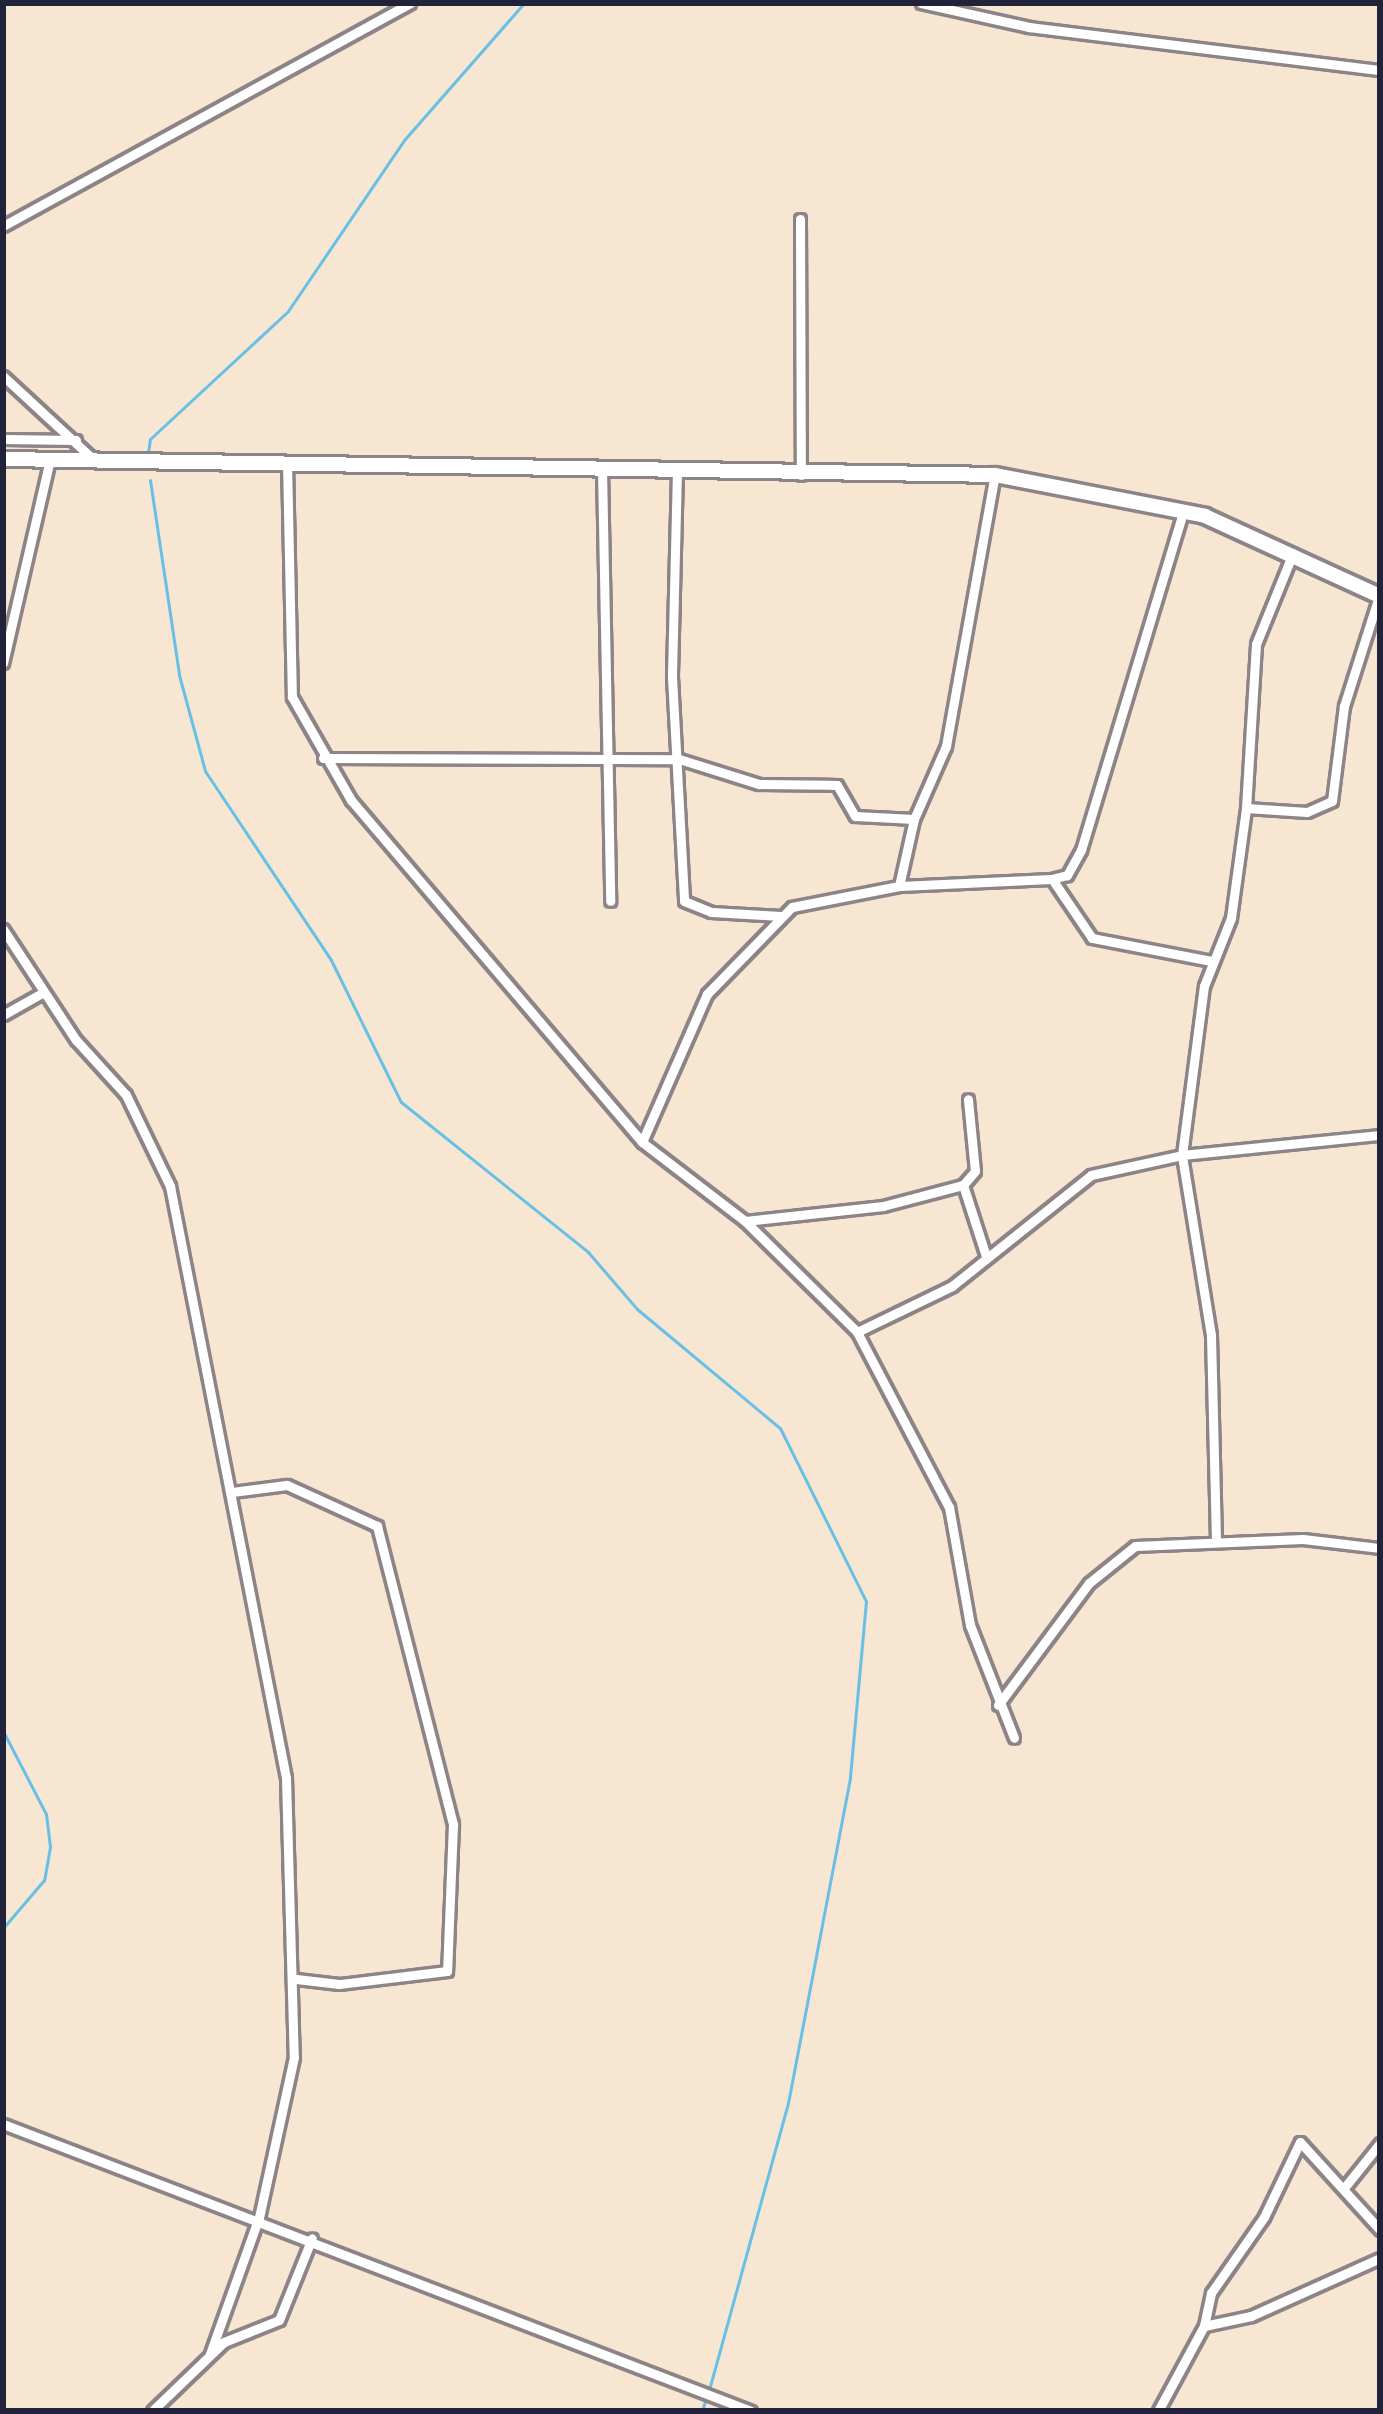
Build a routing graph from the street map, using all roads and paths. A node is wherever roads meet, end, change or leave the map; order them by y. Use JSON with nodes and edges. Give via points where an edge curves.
{"nodes":[{"id":1,"x":410,"y":3,"type":"edge"},
{"id":2,"x":921,"y":3,"type":"edge"},
{"id":3,"x":1380,"y":70,"type":"edge"},
{"id":4,"x":800,"y":219,"type":"dead end"},
{"id":5,"x":3,"y":226,"type":"edge"},
{"id":6,"x":3,"y":376,"type":"edge"},
{"id":7,"x":3,"y":439,"type":"edge"},
{"id":8,"x":76,"y":440,"type":"junction"},
{"id":9,"x":3,"y":459,"type":"edge"},
{"id":10,"x":50,"y":460,"type":"junction"},
{"id":11,"x":95,"y":461,"type":"junction"},
{"id":12,"x":286,"y":462,"type":"junction"},
{"id":13,"x":602,"y":469,"type":"junction"},
{"id":14,"x":677,"y":470,"type":"junction"},
{"id":15,"x":801,"y":475,"type":"junction"},
{"id":16,"x":995,"y":475,"type":"junction"},
{"id":17,"x":1184,"y":509,"type":"junction"},
{"id":18,"x":1293,"y":553,"type":"junction"},
{"id":19,"x":1379,"y":596,"type":"edge"},
{"id":20,"x":3,"y":663,"type":"edge"},
{"id":21,"x":323,"y":758,"type":"junction"},
{"id":22,"x":679,"y":759,"type":"junction"},
{"id":23,"x":604,"y":760,"type":"junction"},
{"id":24,"x":1246,"y":808,"type":"junction"},
{"id":25,"x":914,"y":818,"type":"junction"},
{"id":26,"x":1052,"y":879,"type":"junction"},
{"id":27,"x":899,"y":886,"type":"junction"},
{"id":28,"x":610,"y":901,"type":"dead end"},
{"id":29,"x":781,"y":916,"type":"junction"},
{"id":30,"x":3,"y":929,"type":"edge"},
{"id":31,"x":1211,"y":961,"type":"junction"},
{"id":32,"x":42,"y":993,"type":"junction"},
{"id":33,"x":3,"y":1016,"type":"edge"},
{"id":34,"x":968,"y":1100,"type":"dead end"},
{"id":35,"x":1380,"y":1135,"type":"edge"},
{"id":36,"x":642,"y":1142,"type":"junction"},
{"id":37,"x":1182,"y":1155,"type":"junction"},
{"id":38,"x":963,"y":1185,"type":"junction"},
{"id":39,"x":745,"y":1221,"type":"junction"},
{"id":40,"x":986,"y":1256,"type":"junction"},
{"id":41,"x":857,"y":1332,"type":"junction"},
{"id":42,"x":232,"y":1492,"type":"junction"},
{"id":43,"x":1216,"y":1540,"type":"junction"},
{"id":44,"x":1380,"y":1547,"type":"edge"},
{"id":45,"x":998,"y":1705,"type":"junction"},
{"id":46,"x":1014,"y":1738,"type":"dead end"},
{"id":47,"x":296,"y":1979,"type":"junction"},
{"id":48,"x":3,"y":2123,"type":"edge"},
{"id":49,"x":1380,"y":2143,"type":"edge"},
{"id":50,"x":1344,"y":2188,"type":"junction"},
{"id":51,"x":259,"y":2217,"type":"junction"},
{"id":52,"x":1380,"y":2230,"type":"edge"},
{"id":53,"x":312,"y":2238,"type":"junction"},
{"id":54,"x":1380,"y":2258,"type":"edge"},
{"id":55,"x":1204,"y":2326,"type":"junction"},
{"id":56,"x":211,"y":2354,"type":"junction"},
{"id":57,"x":152,"y":2411,"type":"edge"},
{"id":58,"x":751,"y":2411,"type":"edge"},
{"id":59,"x":1158,"y":2411,"type":"edge"}],
"edges":[{"from":1,"to":5,"type":"street"},
{"from":2,"to":3,"type":"street","via":[[1029,27]]},
{"from":4,"to":15,"type":"street"},
{"from":6,"to":8,"type":"street"},
{"from":7,"to":8,"type":"street"},
{"from":8,"to":11,"type":"street"},
{"from":9,"to":10,"type":"highway"},
{"from":10,"to":11,"type":"highway"},
{"from":10,"to":20,"type":"street"},
{"from":11,"to":12,"type":"highway"},
{"from":12,"to":13,"type":"highway"},
{"from":12,"to":21,"type":"street","via":[[292,697]]},
{"from":13,"to":14,"type":"highway"},
{"from":13,"to":23,"type":"street"},
{"from":14,"to":15,"type":"highway"},
{"from":14,"to":22,"type":"street","via":[[672,677]]},
{"from":15,"to":16,"type":"highway"},
{"from":16,"to":17,"type":"highway"},
{"from":16,"to":25,"type":"street","via":[[946,746]]},
{"from":17,"to":18,"type":"highway"},
{"from":17,"to":26,"type":"street","via":[[1081,850],[1067,875]]},
{"from":18,"to":19,"type":"highway"},
{"from":18,"to":24,"type":"street","via":[[1256,644]]},
{"from":19,"to":24,"type":"street","via":[[1344,706],[1333,801],[1307,812]]},
{"from":21,"to":23,"type":"street"},
{"from":21,"to":36,"type":"street","via":[[383,846]]},
{"from":22,"to":23,"type":"street"},
{"from":22,"to":25,"type":"street","via":[[759,784],[837,785],[855,816]]},
{"from":22,"to":29,"type":"street","via":[[684,901],[711,912]]},
{"from":23,"to":28,"type":"street"},
{"from":24,"to":31,"type":"street","via":[[1231,918]]},
{"from":25,"to":27,"type":"street"},
{"from":26,"to":27,"type":"street"},
{"from":26,"to":31,"type":"street","via":[[1092,938]]},
{"from":27,"to":29,"type":"street","via":[[802,903]]},
{"from":29,"to":36,"type":"street","via":[[707,994]]},
{"from":30,"to":32,"type":"street"},
{"from":31,"to":37,"type":"street"},
{"from":32,"to":33,"type":"street"},
{"from":32,"to":42,"type":"street","via":[[126,1096],[170,1186]]},
{"from":34,"to":38,"type":"street","via":[[975,1171]]},
{"from":35,"to":37,"type":"street"},
{"from":36,"to":39,"type":"street"},
{"from":37,"to":40,"type":"street","via":[[1091,1175]]},
{"from":37,"to":43,"type":"street","via":[[1211,1335]]},
{"from":38,"to":39,"type":"street","via":[[883,1206]]},
{"from":38,"to":40,"type":"street"},
{"from":39,"to":41,"type":"street"},
{"from":40,"to":41,"type":"street","via":[[952,1286]]},
{"from":41,"to":45,"type":"street","via":[[949,1507],[970,1625]]},
{"from":42,"to":47,"type":"street","via":[[286,1778],[284,1911]]},
{"from":42,"to":47,"type":"street","via":[[287,1485],[377,1526],[453,1824],[447,1971],[339,1984]]},
{"from":43,"to":44,"type":"street"},
{"from":43,"to":45,"type":"street","via":[[1153,1542],[1117,1555]]},
{"from":45,"to":46,"type":"street"},
{"from":47,"to":51,"type":"street","via":[[294,2057]]},
{"from":48,"to":51,"type":"street"},
{"from":49,"to":50,"type":"street"},
{"from":50,"to":52,"type":"street"},
{"from":50,"to":55,"type":"street","via":[[1300,2142],[1264,2217],[1211,2293]]},
{"from":51,"to":53,"type":"street"},
{"from":51,"to":56,"type":"street"},
{"from":53,"to":56,"type":"street","via":[[291,2306]]},
{"from":53,"to":58,"type":"street"},
{"from":54,"to":55,"type":"street","via":[[1251,2316]]},
{"from":55,"to":59,"type":"street"},
{"from":56,"to":57,"type":"street"}]}
